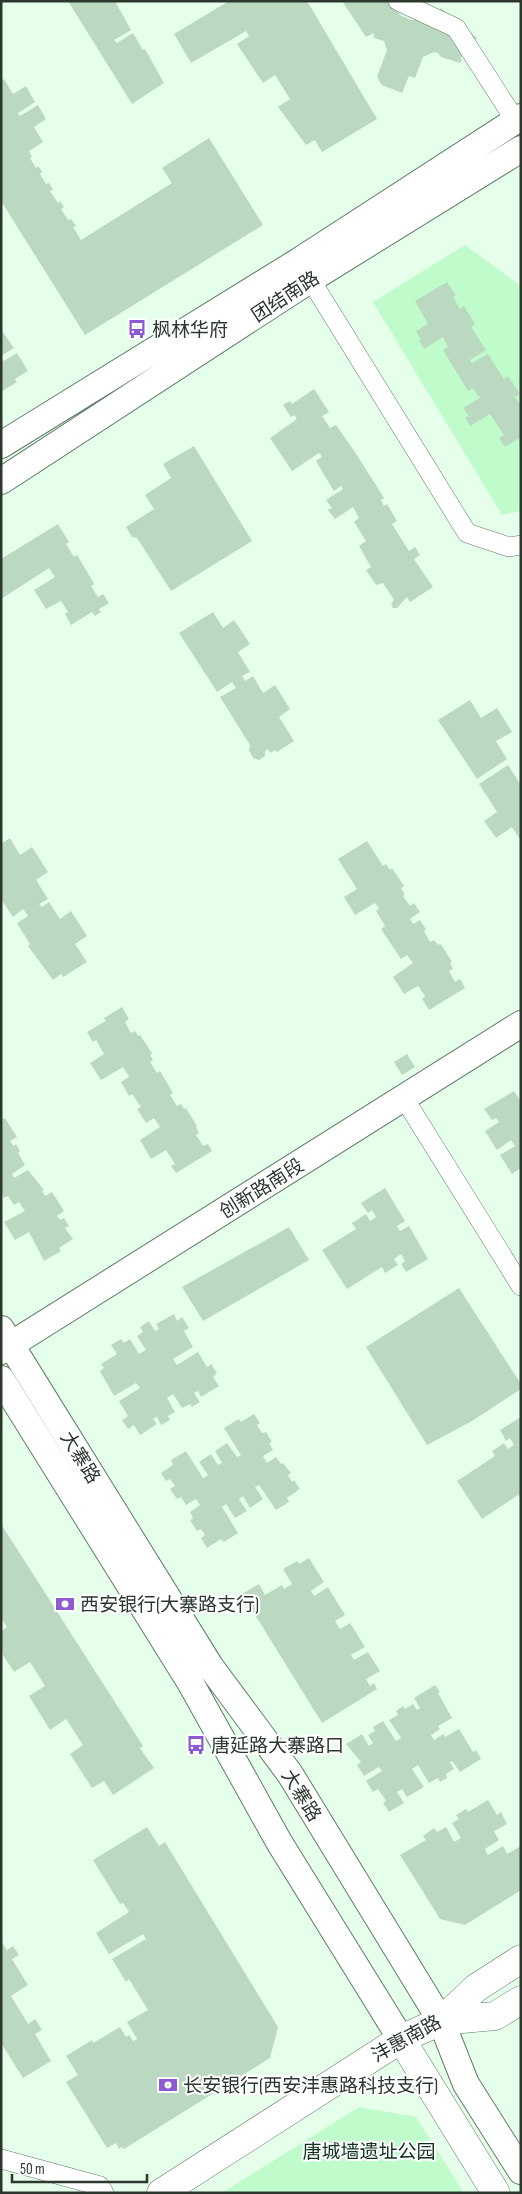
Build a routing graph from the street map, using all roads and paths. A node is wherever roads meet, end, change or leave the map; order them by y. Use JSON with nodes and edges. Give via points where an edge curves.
{"nodes":[{"id":1,"x":398,"y":1,"type":"edge"},
{"id":2,"x":518,"y":119,"type":"edge"},
{"id":3,"x":521,"y":149,"type":"edge"},
{"id":4,"x":305,"y":270,"type":"junction"},
{"id":5,"x":1,"y":445,"type":"edge"},
{"id":6,"x":1,"y":481,"type":"edge"},
{"id":7,"x":521,"y":545,"type":"edge"},
{"id":8,"x":521,"y":1024,"type":"edge"},
{"id":9,"x":404,"y":1098,"type":"junction"},
{"id":10,"x":521,"y":1286,"type":"edge"},
{"id":11,"x":5,"y":1342,"type":"edge"},
{"id":12,"x":1,"y":1379,"type":"edge"},
{"id":13,"x":521,"y":1960,"type":"edge"},
{"id":14,"x":521,"y":2000,"type":"edge"},
{"id":15,"x":441,"y":2021,"type":"junction"},
{"id":16,"x":401,"y":2039,"type":"junction"},
{"id":17,"x":1,"y":2159,"type":"edge"},
{"id":18,"x":521,"y":2171,"type":"edge"},
{"id":19,"x":104,"y":2193,"type":"edge"},
{"id":20,"x":161,"y":2193,"type":"edge"},
{"id":21,"x":496,"y":2193,"type":"edge"}],
"edges":[{"from":1,"to":2,"type":"street","via":[[456,28]]},
{"from":2,"to":4,"type":"main road","name":"团结南路"},
{"from":3,"to":4,"type":"main road","name":"团结南路"},
{"from":4,"to":5,"type":"main road","name":"团结南路"},
{"from":4,"to":6,"type":"main road","name":"团结南路"},
{"from":4,"to":7,"type":"street","via":[[466,532],[509,547]]},
{"from":8,"to":9,"type":"main road","name":"创新路南段"},
{"from":9,"to":10,"type":"street"},
{"from":9,"to":11,"type":"main road","name":"创新路南段"},
{"from":11,"to":15,"type":"main road","name":"大寨路","via":[[210,1666],[290,1774]]},
{"from":12,"to":16,"type":"main road","name":"大寨路","via":[[190,1682],[279,1842]]},
{"from":13,"to":15,"type":"main road","name":"沣惠南路","via":[[476,1988]]},
{"from":14,"to":15,"type":"main road","via":[[495,2016]]},
{"from":15,"to":16,"type":"main road","name":"沣惠南路"},
{"from":15,"to":18,"type":"main road","name":"大寨路","via":[[466,2084]]},
{"from":16,"to":20,"type":"main road","name":"沣惠南路"},
{"from":16,"to":21,"type":"main road"},
{"from":17,"to":19,"type":"street","via":[[100,2186]]}]}
